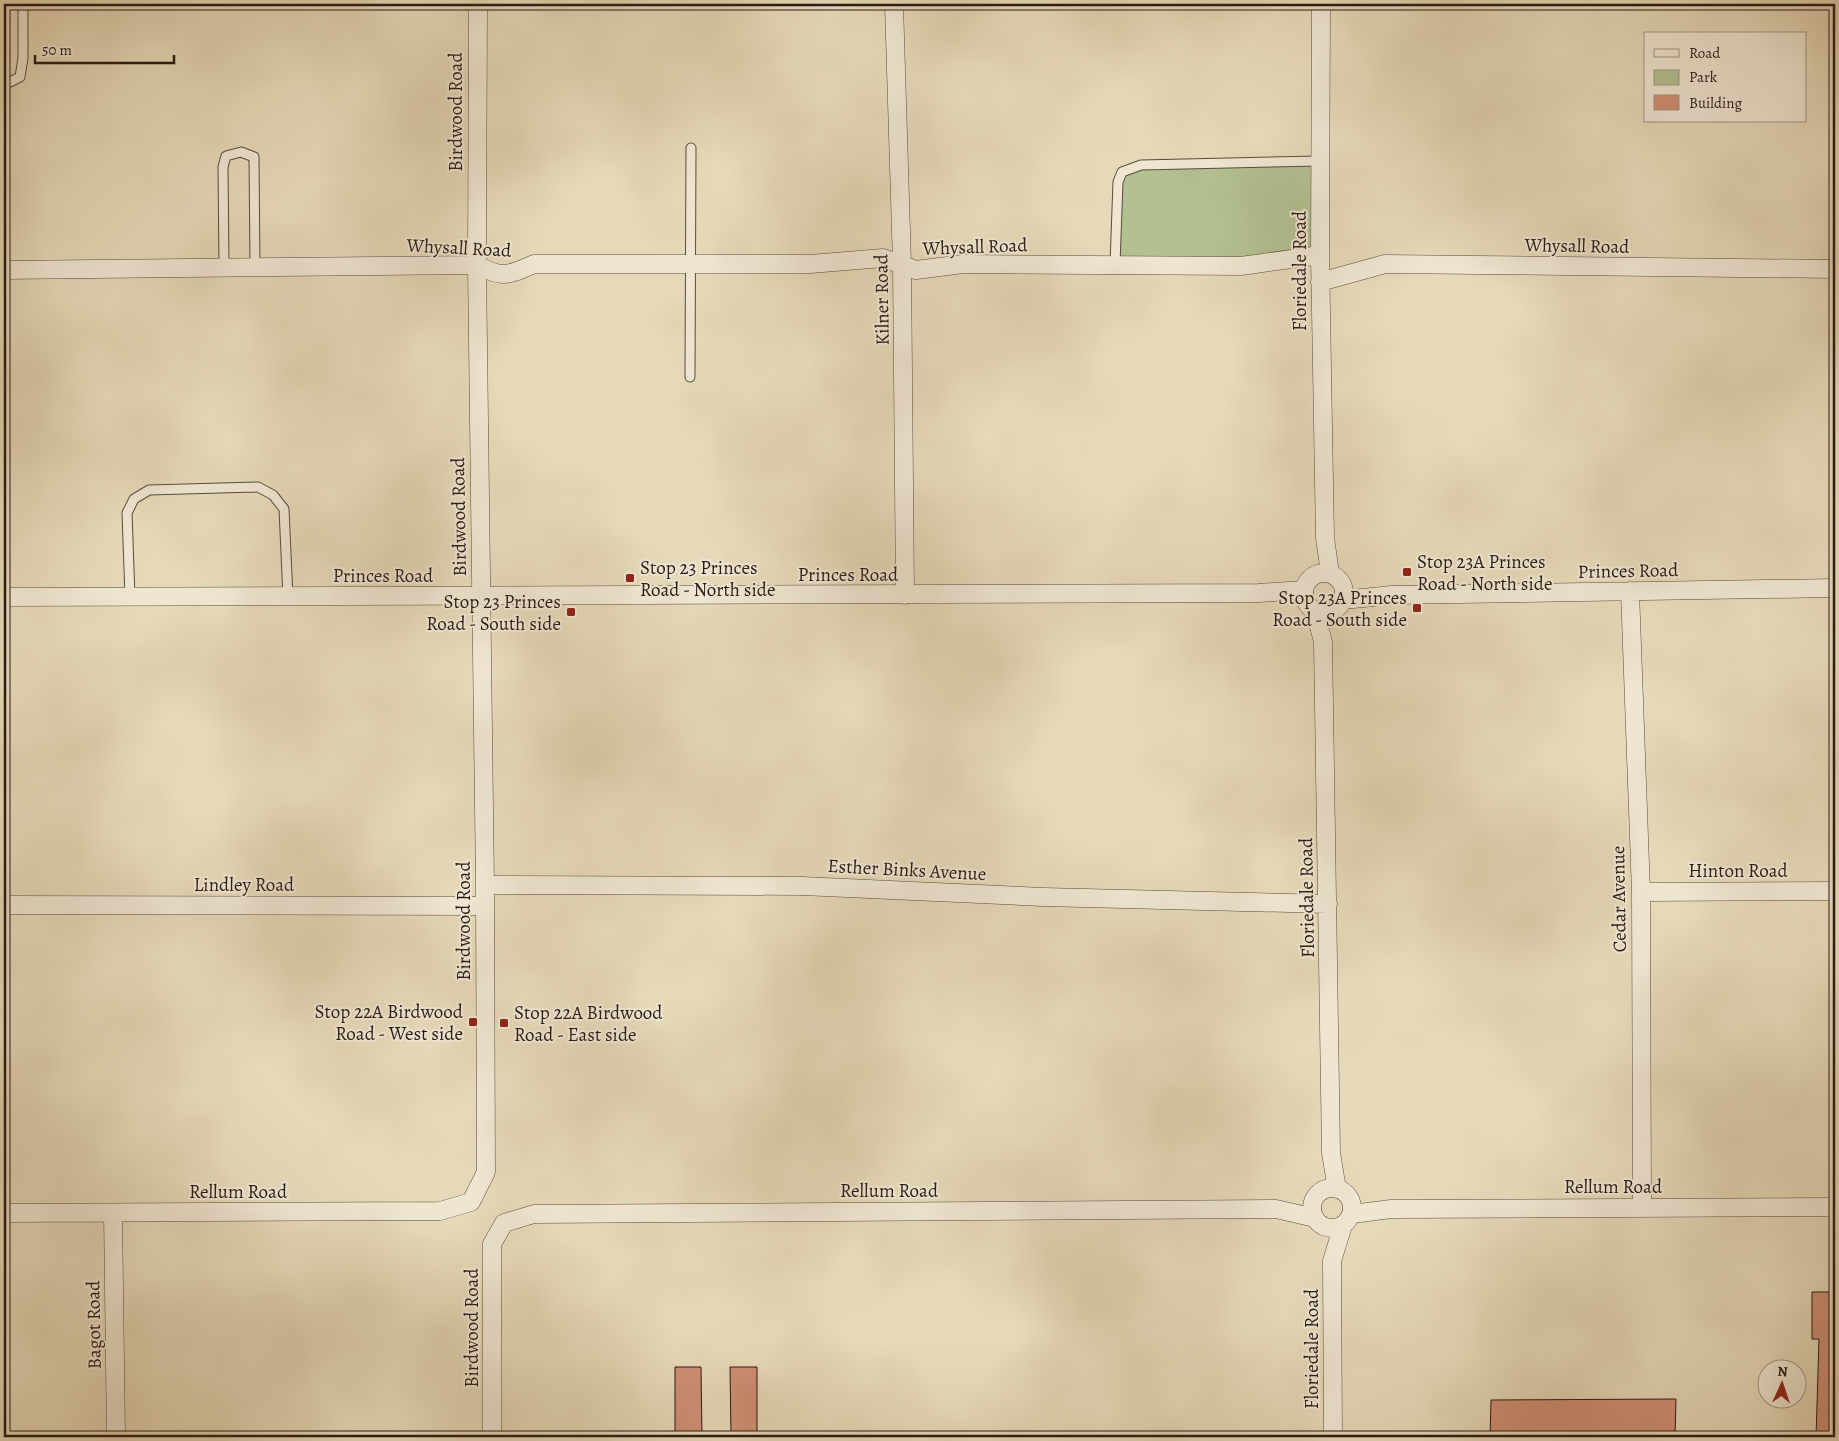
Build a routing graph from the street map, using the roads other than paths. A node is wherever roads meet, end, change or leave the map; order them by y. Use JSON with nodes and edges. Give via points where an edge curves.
{"nodes":[{"id":1,"x":23,"y":4,"type":"edge"},
{"id":2,"x":894,"y":4,"type":"edge"},
{"id":3,"x":1321,"y":4,"type":"edge"},
{"id":4,"x":476,"y":5,"type":"edge"},
{"id":5,"x":4,"y":80,"type":"edge"},
{"id":6,"x":691,"y":148,"type":"dead end"},
{"id":7,"x":1320,"y":160,"type":"junction"},
{"id":8,"x":1320,"y":255,"type":"junction"},
{"id":9,"x":690,"y":264,"type":"junction"},
{"id":10,"x":902,"y":264,"type":"junction"},
{"id":11,"x":1115,"y":264,"type":"junction"},
{"id":12,"x":477,"y":265,"type":"junction"},
{"id":13,"x":255,"y":266,"type":"junction"},
{"id":14,"x":224,"y":267,"type":"junction"},
{"id":15,"x":1835,"y":269,"type":"edge"},
{"id":16,"x":4,"y":270,"type":"edge"},
{"id":17,"x":1320,"y":282,"type":"junction"},
{"id":18,"x":690,"y":377,"type":"dead end"},
{"id":19,"x":1324,"y":538,"type":"junction"},
{"id":20,"x":1336,"y":578,"type":"junction"},
{"id":21,"x":1835,"y":588,"type":"edge"},
{"id":22,"x":1630,"y":591,"type":"junction"},
{"id":23,"x":905,"y":595,"type":"junction"},
{"id":24,"x":1309,"y":595,"type":"junction"},
{"id":25,"x":1392,"y":595,"type":"junction"},
{"id":26,"x":480,"y":596,"type":"junction"},
{"id":27,"x":4,"y":597,"type":"edge"},
{"id":28,"x":130,"y":597,"type":"junction"},
{"id":29,"x":288,"y":597,"type":"junction"},
{"id":30,"x":1339,"y":605,"type":"junction"},
{"id":31,"x":1323,"y":642,"type":"junction"},
{"id":32,"x":484,"y":885,"type":"junction"},
{"id":33,"x":1835,"y":891,"type":"edge"},
{"id":34,"x":1641,"y":892,"type":"junction"},
{"id":35,"x":1328,"y":904,"type":"junction"},
{"id":36,"x":4,"y":905,"type":"edge"},
{"id":37,"x":484,"y":906,"type":"junction"},
{"id":38,"x":471,"y":1202,"type":"joint"},
{"id":39,"x":1336,"y":1202,"type":"junction"},
{"id":40,"x":1642,"y":1207,"type":"junction"},
{"id":41,"x":1835,"y":1207,"type":"edge"},
{"id":42,"x":1276,"y":1209,"type":"junction"},
{"id":43,"x":113,"y":1212,"type":"junction"},
{"id":44,"x":4,"y":1213,"type":"edge"},
{"id":45,"x":1317,"y":1221,"type":"junction"},
{"id":46,"x":504,"y":1222,"type":"joint"},
{"id":47,"x":1332,"y":1261,"type":"junction"},
{"id":48,"x":116,"y":1437,"type":"edge"},
{"id":49,"x":492,"y":1437,"type":"edge"},
{"id":50,"x":1333,"y":1437,"type":"edge"}],
"edges":[{"from":1,"to":5,"type":"lane","via":[[20,77],[10,82]]},
{"from":2,"to":10,"type":"street","name":"Kilner Road"},
{"from":3,"to":7,"type":"street","name":"Floriedale Road"},
{"from":4,"to":12,"type":"street","name":"Birdwood Road"},
{"from":6,"to":9,"type":"lane"},
{"from":7,"to":8,"type":"street","name":"Floriedale Road"},
{"from":7,"to":11,"type":"lane","via":[[1141,165],[1122,172],[1118,182]]},
{"from":8,"to":11,"type":"street","name":"Whysall Road","via":[[1241,266]]},
{"from":8,"to":17,"type":"street","name":"Floriedale Road"},
{"from":9,"to":10,"type":"street","name":"Whysall Road","via":[[810,264],[883,258]]},
{"from":9,"to":12,"type":"street","name":"Whysall Road","via":[[534,264],[510,274],[494,274]]},
{"from":9,"to":18,"type":"lane"},
{"from":10,"to":11,"type":"street","name":"Whysall Road","via":[[916,270],[963,264]]},
{"from":10,"to":23,"type":"street","name":"Kilner Road"},
{"from":12,"to":13,"type":"street","name":"Whysall Road"},
{"from":12,"to":26,"type":"street","name":"Birdwood Road"},
{"from":13,"to":14,"type":"street","name":"Whysall Road"},
{"from":13,"to":14,"type":"lane","via":[[254,157],[240,152],[226,156],[223,167]]},
{"from":14,"to":16,"type":"street","name":"Whysall Road"},
{"from":15,"to":17,"type":"street","name":"Whysall Road","via":[[1385,264]]},
{"from":17,"to":19,"type":"street","name":"Floriedale Road"},
{"from":19,"to":20,"type":"street","name":"Floriedale Road"},
{"from":19,"to":24,"type":"street","name":"Floriedale Road"},
{"from":20,"to":24,"type":"street","via":[[1319,573]]},
{"from":20,"to":25,"type":"street","name":"Princes Road"},
{"from":20,"to":30,"type":"street","via":[[1344,590]]},
{"from":21,"to":22,"type":"street","name":"Princes Road"},
{"from":22,"to":25,"type":"street","name":"Princes Road"},
{"from":22,"to":34,"type":"street","name":"Cedar Avenue"},
{"from":23,"to":24,"type":"street","name":"Princes Road"},
{"from":23,"to":26,"type":"street","name":"Princes Road"},
{"from":24,"to":30,"type":"street","via":[[1328,612]]},
{"from":24,"to":31,"type":"street","name":"Floriedale Road"},
{"from":25,"to":30,"type":"street","name":"Princes Road"},
{"from":26,"to":29,"type":"street","name":"Princes Road"},
{"from":26,"to":32,"type":"street","name":"Birdwood Road"},
{"from":27,"to":28,"type":"street","name":"Princes Road"},
{"from":28,"to":29,"type":"street","name":"Princes Road"},
{"from":28,"to":29,"type":"lane","via":[[127,513],[134,499],[149,490],[258,487],[273,495],[284,509]]},
{"from":30,"to":31,"type":"street","name":"Floriedale Road"},
{"from":31,"to":35,"type":"street","name":"Floriedale Road"},
{"from":32,"to":35,"type":"street","name":"Esther Binks Avenue","via":[[802,886],[1044,897]]},
{"from":32,"to":37,"type":"street","name":"Birdwood Road"},
{"from":33,"to":34,"type":"street","name":"Hinton Road"},
{"from":34,"to":40,"type":"street","name":"Cedar Avenue"},
{"from":35,"to":39,"type":"street","name":"Floriedale Road","via":[[1331,1153]]},
{"from":36,"to":37,"type":"street","name":"Lindley Road"},
{"from":37,"to":38,"type":"street","name":"Birdwood Road","via":[[486,1172]]},
{"from":38,"to":43,"type":"street","name":"Rellum Road","via":[[440,1211]]},
{"from":39,"to":40,"type":"street","name":"Rellum Road","via":[[1391,1209]]},
{"from":39,"to":42,"type":"street","name":"Rellum Road"},
{"from":39,"to":45,"type":"street","name":"Floriedale Road","via":[[1312,1211]]},
{"from":39,"to":45,"type":"street","name":"Rellum Road","via":[[1335,1228],[1327,1228]]},
{"from":39,"to":47,"type":"street","name":"Floriedale Road"},
{"from":40,"to":41,"type":"street","name":"Rellum Road"},
{"from":42,"to":45,"type":"street","name":"Rellum Road"},
{"from":42,"to":46,"type":"street","name":"Rellum Road","via":[[534,1214]]},
{"from":43,"to":44,"type":"street","name":"Rellum Road"},
{"from":43,"to":48,"type":"street","name":"Bagot Road"},
{"from":45,"to":47,"type":"street","name":"Floriedale Road"},
{"from":46,"to":49,"type":"street","name":"Birdwood Road","via":[[492,1244]]},
{"from":47,"to":50,"type":"street","name":"Floriedale Road"}]}
